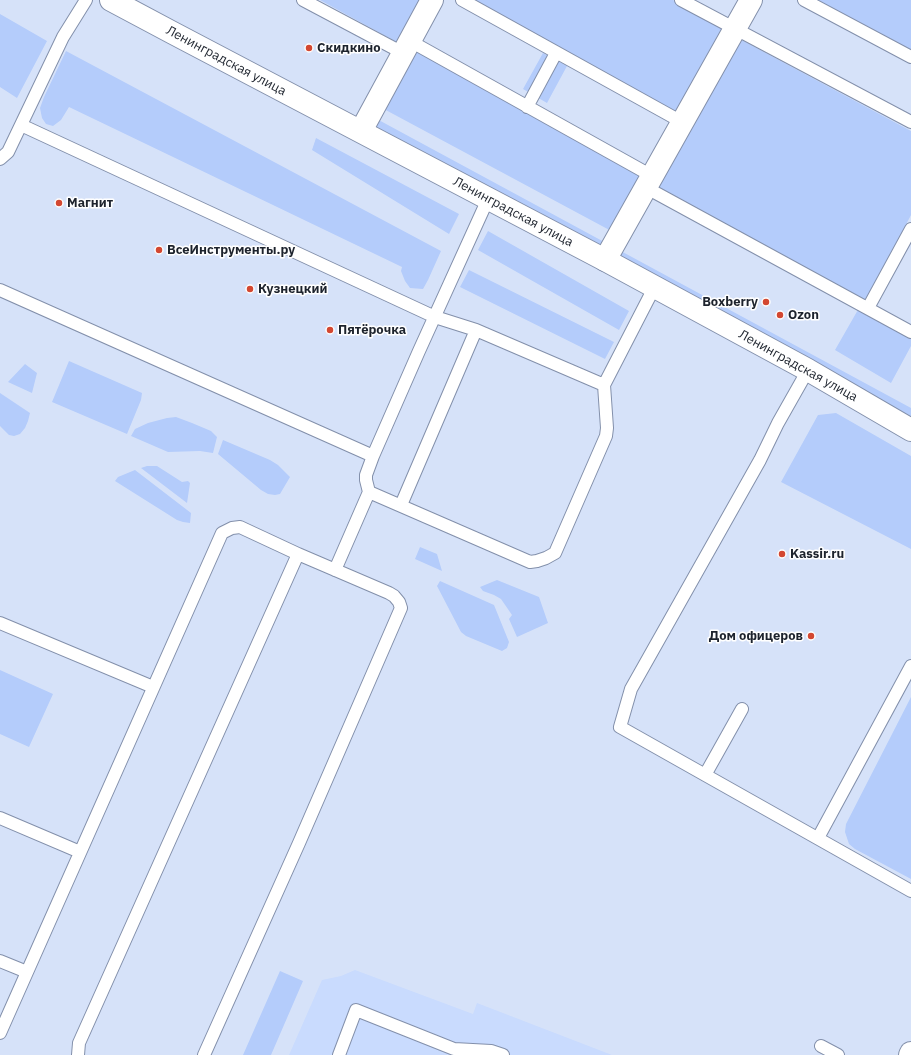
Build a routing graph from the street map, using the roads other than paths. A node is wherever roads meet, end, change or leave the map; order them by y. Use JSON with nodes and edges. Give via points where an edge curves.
{"nodes":[{"id":1,"x":86,"y":0,"type":"edge"},
{"id":2,"x":111,"y":0,"type":"edge"},
{"id":3,"x":303,"y":0,"type":"edge"},
{"id":4,"x":432,"y":0,"type":"edge"},
{"id":5,"x":462,"y":0,"type":"edge"},
{"id":6,"x":681,"y":0,"type":"edge"},
{"id":7,"x":751,"y":0,"type":"edge"},
{"id":8,"x":804,"y":0,"type":"edge"},
{"id":9,"x":734,"y":29,"type":"junction"},
{"id":10,"x":407,"y":47,"type":"junction"},
{"id":11,"x":556,"y":53,"type":"junction"},
{"id":12,"x":911,"y":57,"type":"edge"},
{"id":13,"x":527,"y":107,"type":"junction"},
{"id":14,"x":682,"y":122,"type":"junction"},
{"id":15,"x":911,"y":122,"type":"edge"},
{"id":16,"x":21,"y":125,"type":"junction"},
{"id":17,"x":361,"y":131,"type":"junction"},
{"id":18,"x":0,"y":158,"type":"edge"},
{"id":19,"x":648,"y":182,"type":"junction"},
{"id":20,"x":488,"y":199,"type":"junction"},
{"id":21,"x":911,"y":229,"type":"edge"},
{"id":22,"x":605,"y":260,"type":"junction"},
{"id":23,"x":654,"y":286,"type":"junction"},
{"id":24,"x":0,"y":290,"type":"edge"},
{"id":25,"x":868,"y":308,"type":"junction"},
{"id":26,"x":435,"y":317,"type":"junction"},
{"id":27,"x":476,"y":330,"type":"junction"},
{"id":28,"x":911,"y":332,"type":"edge"},
{"id":29,"x":808,"y":370,"type":"junction"},
{"id":30,"x":604,"y":385,"type":"junction"},
{"id":31,"x":911,"y":430,"type":"edge"},
{"id":32,"x":373,"y":456,"type":"junction"},
{"id":33,"x":369,"y":492,"type":"junction"},
{"id":34,"x":401,"y":506,"type":"junction"},
{"id":35,"x":298,"y":554,"type":"junction"},
{"id":36,"x":334,"y":570,"type":"junction"},
{"id":37,"x":0,"y":623,"type":"edge"},
{"id":38,"x":911,"y":666,"type":"edge"},
{"id":39,"x":154,"y":687,"type":"junction"},
{"id":40,"x":742,"y":709,"type":"dead end"},
{"id":41,"x":705,"y":775,"type":"junction"},
{"id":42,"x":0,"y":818,"type":"edge"},
{"id":43,"x":818,"y":838,"type":"junction"},
{"id":44,"x":80,"y":852,"type":"junction"},
{"id":45,"x":911,"y":891,"type":"edge"},
{"id":46,"x":0,"y":961,"type":"edge"},
{"id":47,"x":27,"y":972,"type":"junction"},
{"id":48,"x":0,"y":1033,"type":"edge"},
{"id":49,"x":821,"y":1046,"type":"dead end"},
{"id":50,"x":78,"y":1055,"type":"edge"},
{"id":51,"x":204,"y":1055,"type":"edge"},
{"id":52,"x":339,"y":1055,"type":"edge"},
{"id":53,"x":503,"y":1055,"type":"edge"},
{"id":54,"x":838,"y":1055,"type":"edge"}],
"edges":[{"from":1,"to":16,"type":"lane","via":[[63,37]]},
{"from":2,"to":17,"type":"main road","name":"Ленинградская улица"},
{"from":3,"to":10,"type":"lane"},
{"from":4,"to":10,"type":"main road"},
{"from":5,"to":11,"type":"lane"},
{"from":6,"to":9,"type":"lane"},
{"from":7,"to":9,"type":"main road"},
{"from":8,"to":12,"type":"lane"},
{"from":9,"to":14,"type":"main road"},
{"from":9,"to":15,"type":"lane"},
{"from":10,"to":13,"type":"lane"},
{"from":10,"to":17,"type":"main road"},
{"from":11,"to":13,"type":"lane"},
{"from":11,"to":14,"type":"lane"},
{"from":13,"to":19,"type":"lane"},
{"from":14,"to":19,"type":"main road"},
{"from":16,"to":18,"type":"lane","via":[[8,152]]},
{"from":16,"to":26,"type":"lane"},
{"from":17,"to":20,"type":"main road","name":"Ленинградская улица"},
{"from":19,"to":22,"type":"main road"},
{"from":19,"to":25,"type":"lane"},
{"from":20,"to":22,"type":"main road","name":"Ленинградская улица"},
{"from":20,"to":26,"type":"lane"},
{"from":21,"to":25,"type":"lane"},
{"from":22,"to":23,"type":"main road","name":"Ленинградская улица"},
{"from":23,"to":29,"type":"main road","name":"Ленинградская улица"},
{"from":23,"to":30,"type":"lane"},
{"from":24,"to":32,"type":"lane"},
{"from":25,"to":28,"type":"lane"},
{"from":26,"to":27,"type":"lane"},
{"from":26,"to":32,"type":"lane"},
{"from":27,"to":30,"type":"lane"},
{"from":27,"to":34,"type":"lane"},
{"from":29,"to":31,"type":"main road","name":"Ленинградская улица"},
{"from":29,"to":41,"type":"lane","via":[[631,689],[620,727]]},
{"from":30,"to":34,"type":"lane","via":[[606,436],[555,553],[550,556],[530,562]]},
{"from":32,"to":33,"type":"lane","via":[[366,475]]},
{"from":33,"to":34,"type":"lane"},
{"from":33,"to":36,"type":"lane"},
{"from":35,"to":36,"type":"lane"},
{"from":35,"to":39,"type":"lane","via":[[240,527],[222,533]]},
{"from":35,"to":50,"type":"lane","via":[[79,1043]]},
{"from":36,"to":51,"type":"lane","via":[[389,593],[399,602],[401,608]]},
{"from":37,"to":39,"type":"lane"},
{"from":38,"to":43,"type":"lane"},
{"from":39,"to":44,"type":"lane"},
{"from":40,"to":41,"type":"lane"},
{"from":41,"to":43,"type":"lane"},
{"from":42,"to":44,"type":"lane"},
{"from":43,"to":45,"type":"lane"},
{"from":44,"to":47,"type":"lane"},
{"from":46,"to":47,"type":"lane"},
{"from":47,"to":48,"type":"lane"},
{"from":49,"to":54,"type":"lane"},
{"from":52,"to":53,"type":"lane","via":[[356,1010],[454,1049],[492,1051]]}]}
